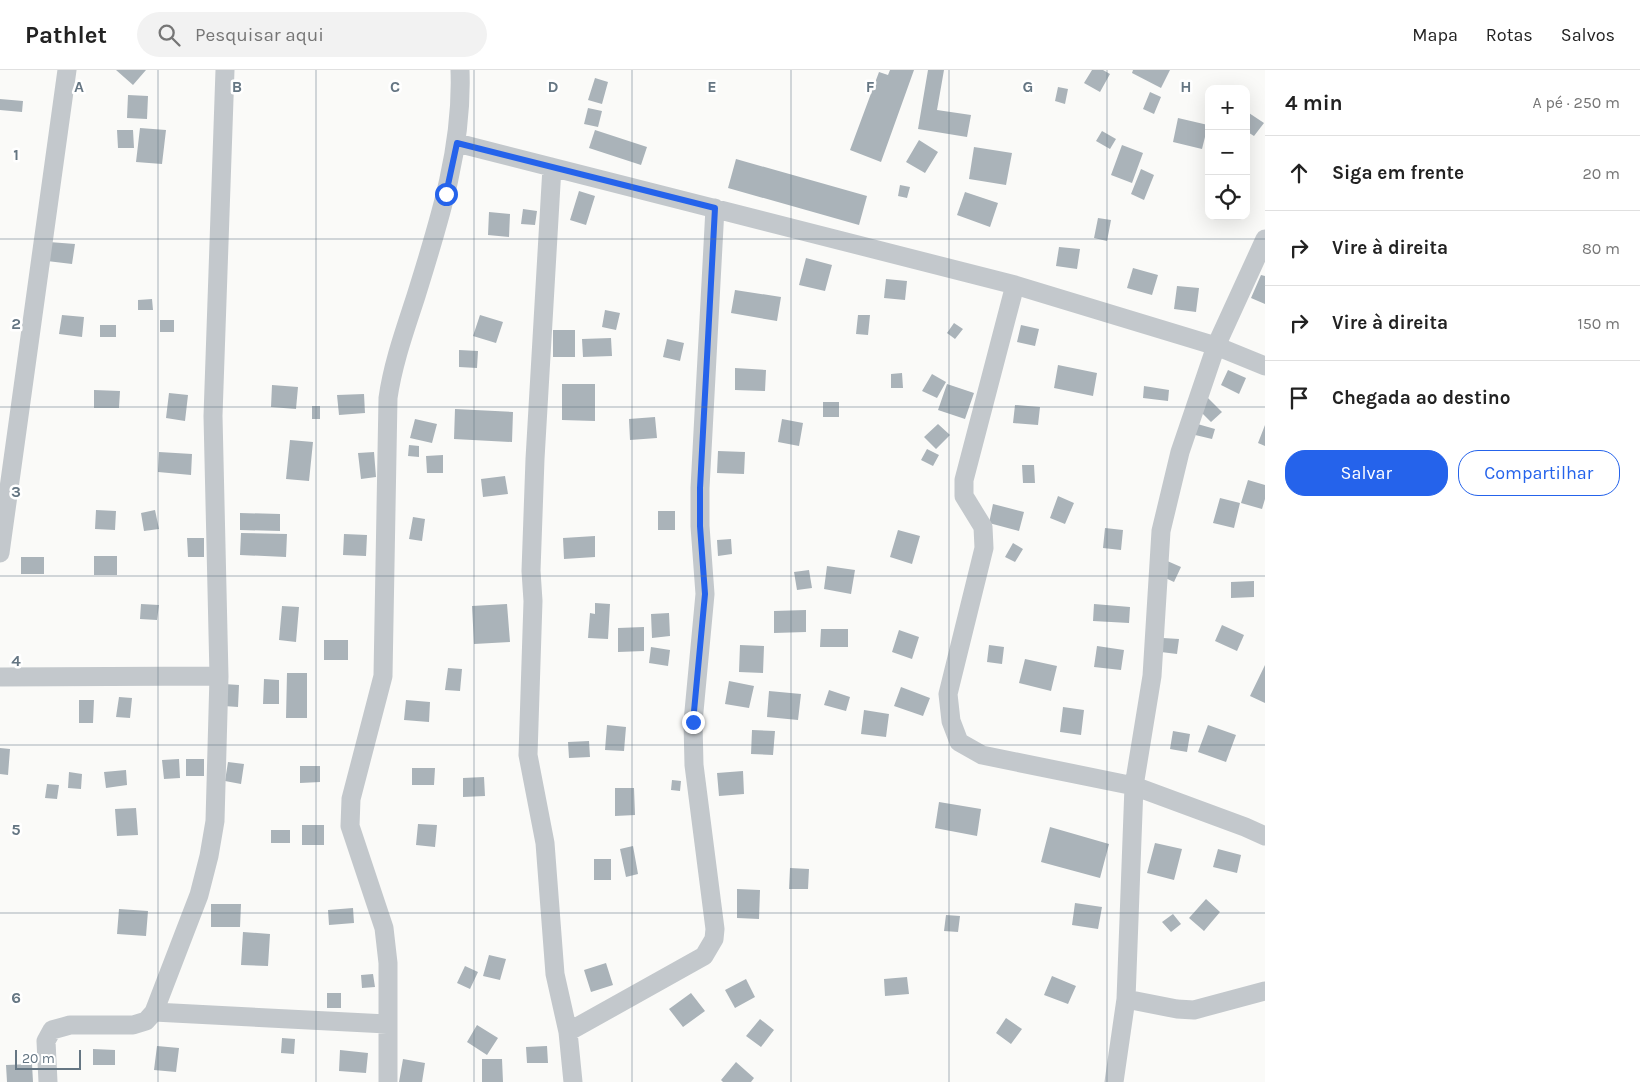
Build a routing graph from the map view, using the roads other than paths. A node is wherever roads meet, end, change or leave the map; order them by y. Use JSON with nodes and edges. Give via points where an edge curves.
{"nodes":[{"id":1,"x":67,"y":70,"type":"edge"},
{"id":2,"x":225,"y":70,"type":"edge"},
{"id":3,"x":460,"y":70,"type":"edge"},
{"id":4,"x":457,"y":143,"type":"junction"},
{"id":5,"x":552,"y":167,"type":"junction"},
{"id":6,"x":715,"y":208,"type":"junction"},
{"id":7,"x":1265,"y":239,"type":"edge"},
{"id":8,"x":1015,"y":285,"type":"junction"},
{"id":9,"x":1216,"y":346,"type":"junction"},
{"id":10,"x":1265,"y":366,"type":"edge"},
{"id":11,"x":0,"y":554,"type":"edge"},
{"id":12,"x":219,"y":676,"type":"junction"},
{"id":13,"x":0,"y":677,"type":"edge"},
{"id":14,"x":1134,"y":786,"type":"junction"},
{"id":15,"x":1265,"y":836,"type":"edge"},
{"id":16,"x":1265,"y":991,"type":"edge"},
{"id":17,"x":1126,"y":999,"type":"junction"},
{"id":18,"x":154,"y":1012,"type":"junction"},
{"id":19,"x":387,"y":1024,"type":"junction"},
{"id":20,"x":568,"y":1032,"type":"junction"},
{"id":21,"x":48,"y":1082,"type":"edge"},
{"id":22,"x":388,"y":1082,"type":"edge"},
{"id":23,"x":573,"y":1082,"type":"edge"},
{"id":24,"x":1114,"y":1082,"type":"edge"}],
"edges":[{"from":1,"to":11,"type":"street"},
{"from":2,"to":12,"type":"street","via":[[213,416]]},
{"from":3,"to":4,"type":"street"},
{"from":4,"to":5,"type":"street"},
{"from":4,"to":19,"type":"street","via":[[436,233],[392,371],[388,398],[383,676],[351,799],[350,826],[384,928],[388,964]]},
{"from":5,"to":6,"type":"street"},
{"from":5,"to":20,"type":"street","via":[[535,459],[528,755],[545,843],[555,974]]},
{"from":6,"to":8,"type":"street"},
{"from":6,"to":20,"type":"street","via":[[700,488],[705,594],[693,722],[694,765],[714,939],[704,956]]},
{"from":7,"to":9,"type":"street"},
{"from":8,"to":9,"type":"street"},
{"from":8,"to":14,"type":"street","via":[[964,480],[964,496],[983,527],[984,548],[948,694],[951,721],[959,742],[982,755]]},
{"from":9,"to":10,"type":"street"},
{"from":9,"to":14,"type":"street","via":[[1180,452],[1161,531],[1152,676]]},
{"from":12,"to":13,"type":"street"},
{"from":12,"to":18,"type":"street","via":[[215,821],[210,856],[199,895]]},
{"from":14,"to":15,"type":"street"},
{"from":14,"to":17,"type":"street"},
{"from":16,"to":17,"type":"street","via":[[1194,1010]]},
{"from":17,"to":24,"type":"street"},
{"from":18,"to":19,"type":"street"},
{"from":18,"to":21,"type":"street","via":[[146,1022],[132,1025],[70,1025],[52,1030],[46,1041]]},
{"from":19,"to":22,"type":"street"},
{"from":20,"to":23,"type":"street"}]}
